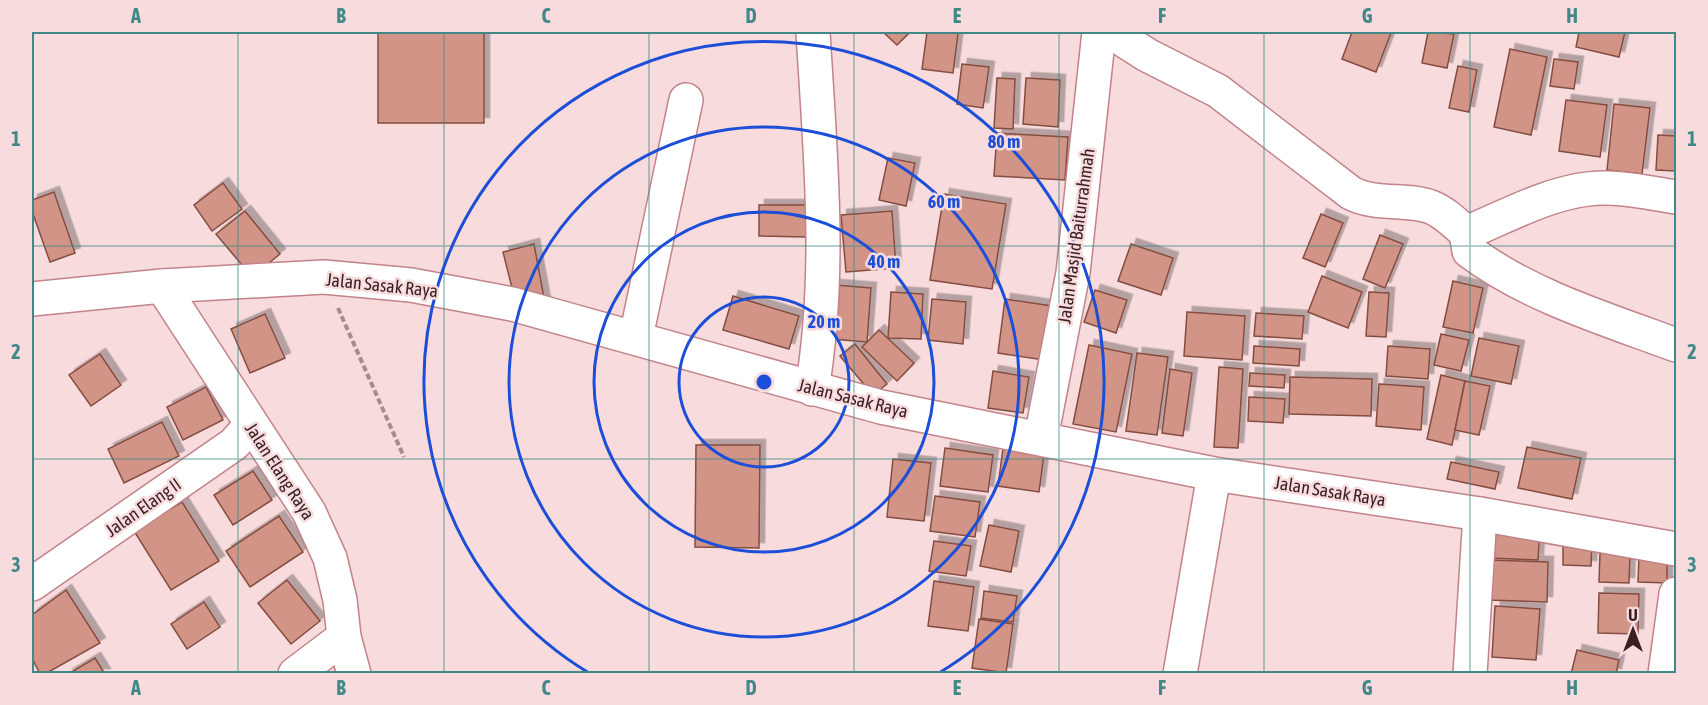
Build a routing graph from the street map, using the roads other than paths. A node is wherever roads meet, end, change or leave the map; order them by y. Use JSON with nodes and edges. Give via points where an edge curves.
{"nodes":[{"id":1,"x":813,"y":32,"type":"edge"},
{"id":2,"x":1099,"y":32,"type":"edge"},
{"id":3,"x":1111,"y":32,"type":"edge"},
{"id":4,"x":686,"y":100,"type":"dead end"},
{"id":5,"x":1677,"y":197,"type":"edge"},
{"id":6,"x":1466,"y":233,"type":"junction"},
{"id":7,"x":162,"y":286,"type":"junction"},
{"id":8,"x":32,"y":299,"type":"edge"},
{"id":9,"x":636,"y":337,"type":"junction"},
{"id":10,"x":1677,"y":345,"type":"edge"},
{"id":11,"x":812,"y":389,"type":"junction"},
{"id":12,"x":251,"y":425,"type":"junction"},
{"id":13,"x":1041,"y":438,"type":"junction"},
{"id":14,"x":1214,"y":474,"type":"junction"},
{"id":15,"x":1480,"y":514,"type":"junction"},
{"id":16,"x":1677,"y":549,"type":"edge"},
{"id":17,"x":32,"y":584,"type":"edge"},
{"id":18,"x":1677,"y":594,"type":"edge"},
{"id":19,"x":344,"y":637,"type":"junction"},
{"id":20,"x":295,"y":674,"type":"edge"},
{"id":21,"x":354,"y":674,"type":"edge"},
{"id":22,"x":1180,"y":674,"type":"edge"},
{"id":23,"x":1470,"y":674,"type":"edge"},
{"id":24,"x":1665,"y":674,"type":"edge"}],
"edges":[{"from":1,"to":11,"type":"street","via":[[824,230]]},
{"from":2,"to":13,"type":"street","name":"Jalan Masjid Baiturrahmah","via":[[1073,273]]},
{"from":3,"to":6,"type":"street","via":[[1218,91],[1351,193],[1429,206]]},
{"from":4,"to":9,"type":"street"},
{"from":5,"to":6,"type":"street","via":[[1588,189],[1556,196]]},
{"from":6,"to":10,"type":"street","via":[[1468,251],[1495,271],[1620,326]]},
{"from":7,"to":8,"type":"street","name":"Jalan Sasak Raya"},
{"from":7,"to":9,"type":"street","name":"Jalan Sasak Raya","via":[[324,277],[411,285],[512,304]]},
{"from":7,"to":12,"type":"street","name":"Jalan Elang Raya"},
{"from":9,"to":11,"type":"street","name":"Jalan Sasak Raya"},
{"from":11,"to":13,"type":"street","name":"Jalan Sasak Raya","via":[[881,407]]},
{"from":12,"to":17,"type":"street","name":"Jalan Elang II","via":[[234,444]]},
{"from":12,"to":19,"type":"street","name":"Jalan Elang Raya","via":[[309,512],[330,558]]},
{"from":13,"to":14,"type":"street","name":"Jalan Sasak Raya"},
{"from":14,"to":15,"type":"street","name":"Jalan Sasak Raya"},
{"from":14,"to":22,"type":"street"},
{"from":15,"to":16,"type":"street","name":"Jalan Sasak Raya"},
{"from":15,"to":23,"type":"street"},
{"from":18,"to":24,"type":"street"},
{"from":19,"to":20,"type":"street"},
{"from":19,"to":21,"type":"street","name":"Jalan Elang Raya"}]}
